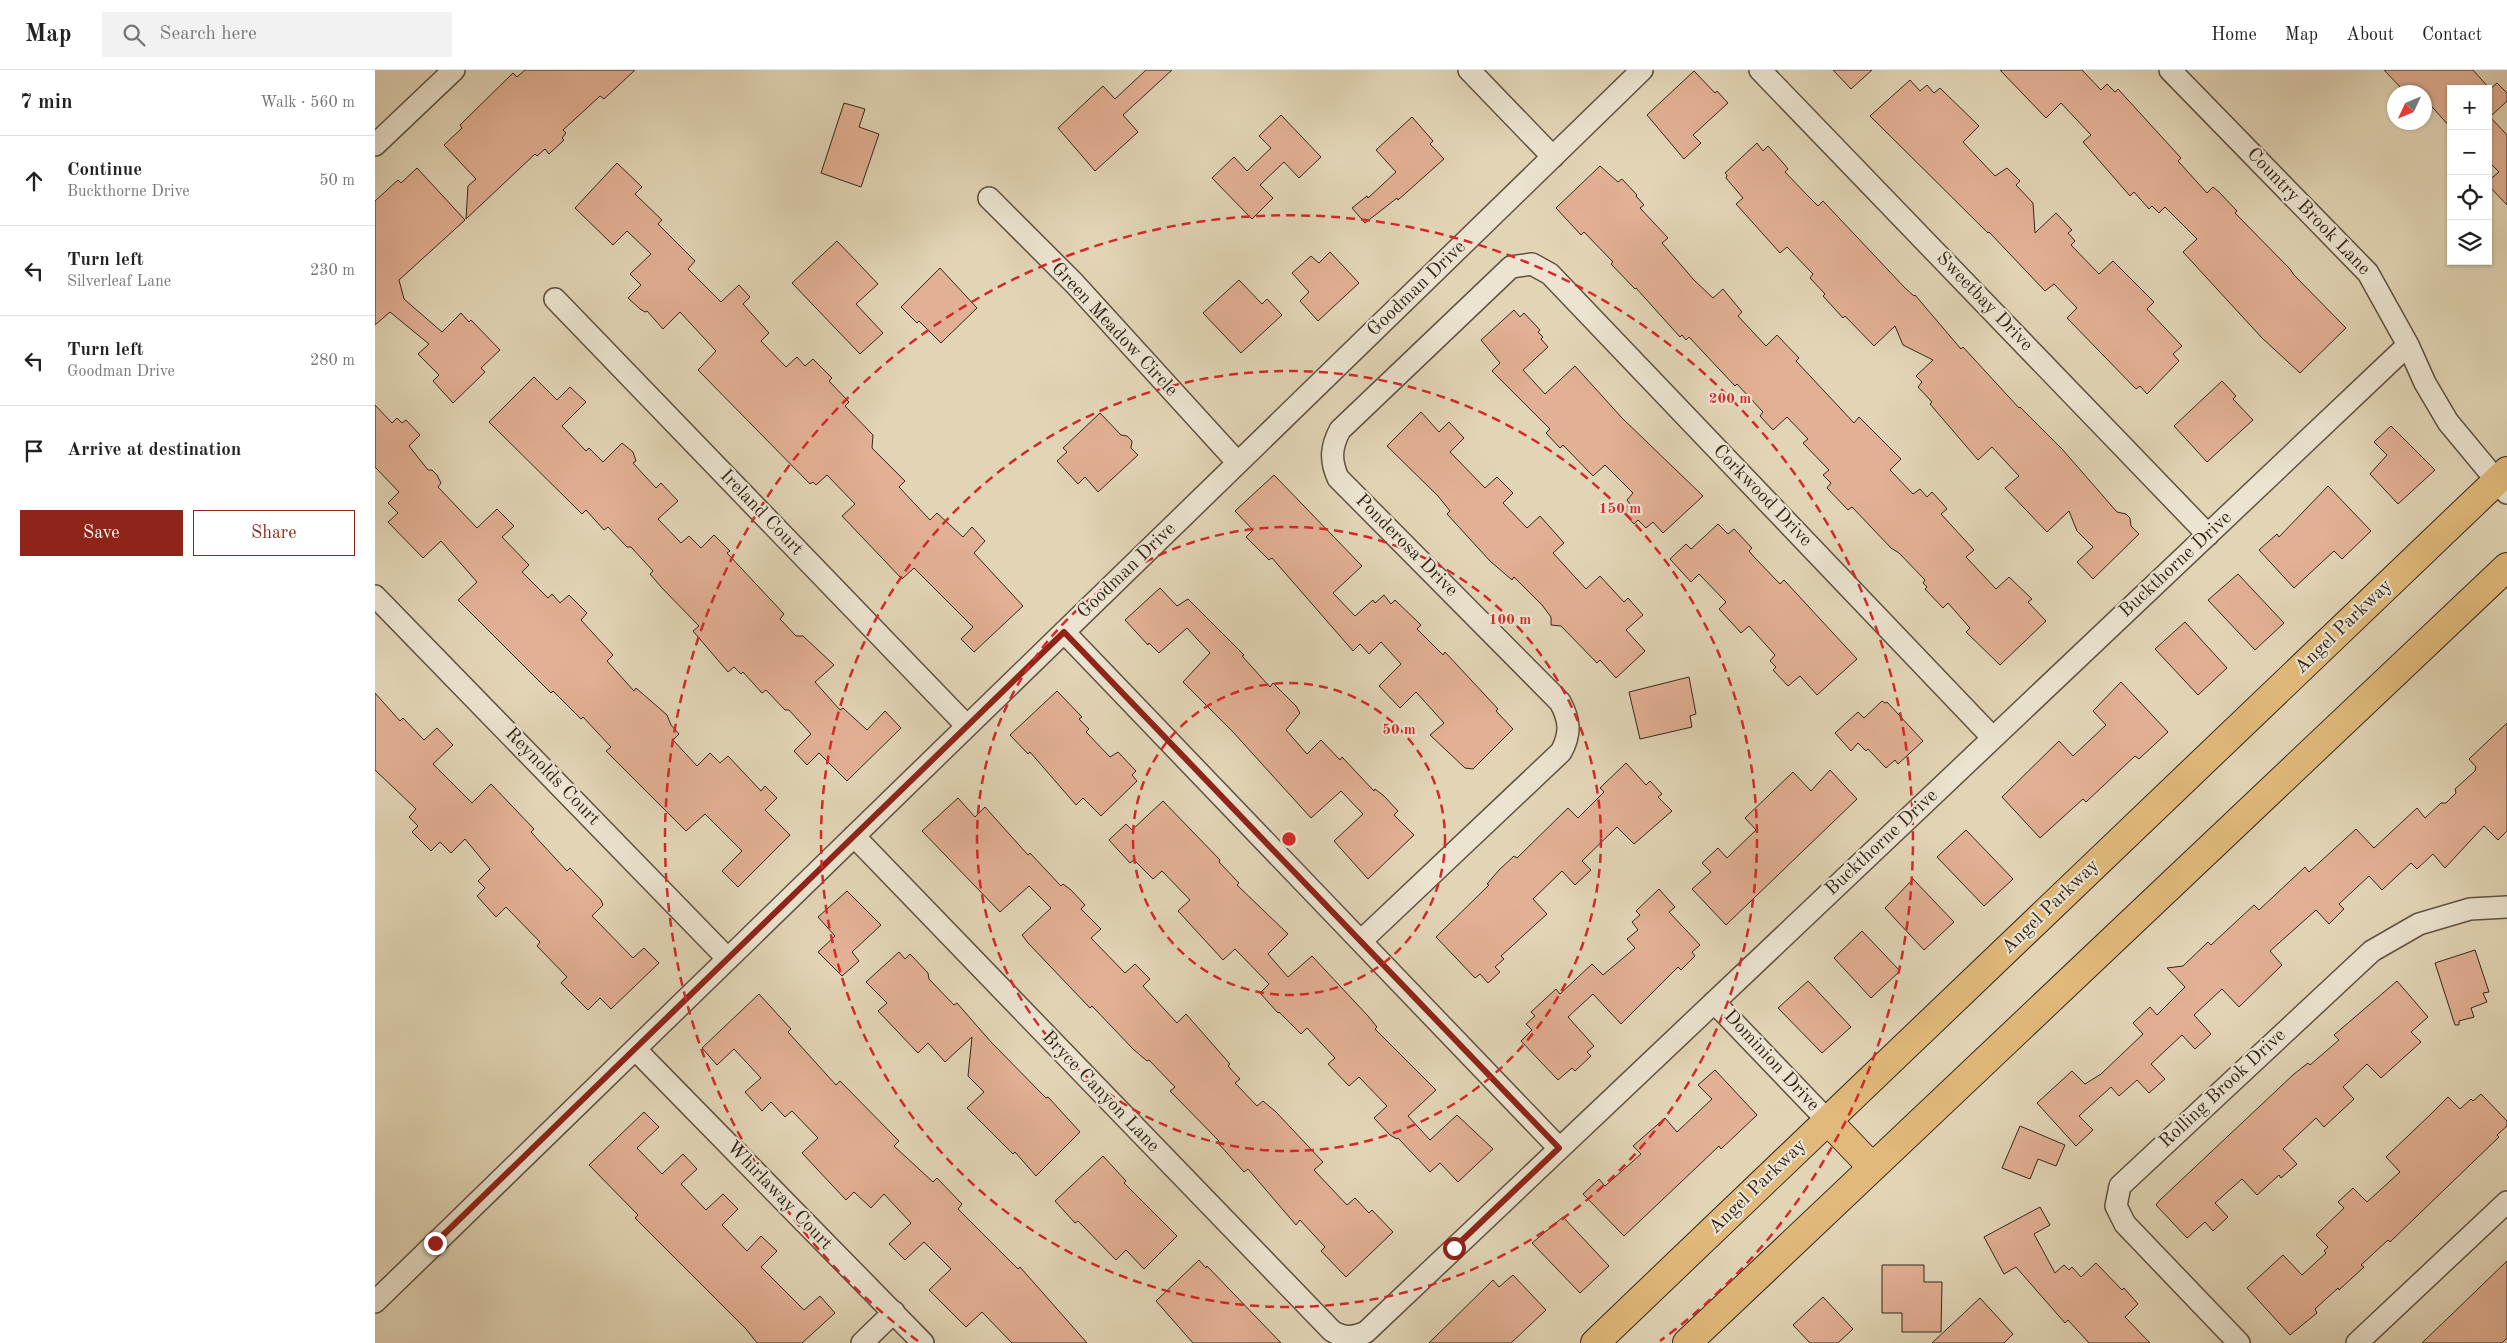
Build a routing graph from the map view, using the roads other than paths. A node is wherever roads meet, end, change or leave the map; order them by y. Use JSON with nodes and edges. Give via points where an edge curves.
{"nodes":[{"id":1,"x":454,"y":70,"type":"edge"},
{"id":2,"x":1469,"y":70,"type":"edge"},
{"id":3,"x":1642,"y":70,"type":"edge"},
{"id":4,"x":1760,"y":70,"type":"edge"},
{"id":5,"x":2170,"y":70,"type":"edge"},
{"id":6,"x":375,"y":145,"type":"edge"},
{"id":7,"x":1553,"y":156,"type":"junction"},
{"id":8,"x":989,"y":198,"type":"dead end"},
{"id":9,"x":1525,"y":264,"type":"joint"},
{"id":10,"x":555,"y":299,"type":"dead end"},
{"id":11,"x":2408,"y":345,"type":"junction"},
{"id":12,"x":1238,"y":463,"type":"junction"},
{"id":13,"x":2504,"y":482,"type":"edge"},
{"id":14,"x":2208,"y":534,"type":"junction"},
{"id":15,"x":2507,"y":567,"type":"edge"},
{"id":16,"x":375,"y":596,"type":"edge"},
{"id":17,"x":1064,"y":632,"type":"junction"},
{"id":18,"x":967,"y":726,"type":"junction"},
{"id":19,"x":1993,"y":738,"type":"junction"},
{"id":20,"x":854,"y":836,"type":"junction"},
{"id":21,"x":2507,"y":907,"type":"edge"},
{"id":22,"x":1361,"y":941,"type":"junction"},
{"id":23,"x":728,"y":959,"type":"junction"},
{"id":24,"x":1714,"y":1002,"type":"junction"},
{"id":25,"x":635,"y":1049,"type":"junction"},
{"id":26,"x":1828,"y":1121,"type":"junction"},
{"id":27,"x":1559,"y":1148,"type":"junction"},
{"id":28,"x":1872,"y":1168,"type":"junction"},
{"id":29,"x":2507,"y":1202,"type":"edge"},
{"id":30,"x":375,"y":1302,"type":"edge"},
{"id":31,"x":894,"y":1312,"type":"junction"},
{"id":32,"x":1352,"y":1336,"type":"joint"},
{"id":33,"x":862,"y":1343,"type":"edge"},
{"id":34,"x":923,"y":1343,"type":"edge"},
{"id":35,"x":1595,"y":1343,"type":"edge"},
{"id":36,"x":1687,"y":1343,"type":"edge"},
{"id":37,"x":2239,"y":1343,"type":"edge"},
{"id":38,"x":2357,"y":1343,"type":"edge"}],
"edges":[{"from":1,"to":6,"type":"street"},
{"from":2,"to":7,"type":"street"},
{"from":3,"to":7,"type":"street","name":"Goodman Drive"},
{"from":4,"to":14,"type":"street","name":"Sweetbay Drive"},
{"from":5,"to":11,"type":"street","name":"Country Brook Lane","via":[[2368,273]]},
{"from":7,"to":12,"type":"street","name":"Goodman Drive"},
{"from":8,"to":12,"type":"street","name":"Green Meadow Circle","via":[[1074,283]]},
{"from":9,"to":19,"type":"street","name":"Corkwood Drive","via":[[1549,274]]},
{"from":9,"to":22,"type":"street","name":"Ponderosa Drive","via":[[1503,272],[1340,430],[1331,454],[1338,478],[1561,702],[1567,714],[1567,740],[1561,752]]},
{"from":10,"to":18,"type":"street","name":"Ireland Court"},
{"from":11,"to":13,"type":"street","name":"Country Brook Lane","via":[[2448,422]]},
{"from":11,"to":14,"type":"street","name":"Buckthorne Drive"},
{"from":12,"to":17,"type":"street","name":"Goodman Drive"},
{"from":13,"to":26,"type":"main road","name":"Angel Parkway"},
{"from":14,"to":19,"type":"street","name":"Buckthorne Drive"},
{"from":15,"to":28,"type":"main road"},
{"from":16,"to":23,"type":"street","name":"Reynolds Court"},
{"from":17,"to":18,"type":"street","name":"Goodman Drive"},
{"from":17,"to":22,"type":"street"},
{"from":18,"to":20,"type":"street","name":"Goodman Drive"},
{"from":19,"to":24,"type":"street","name":"Buckthorne Drive"},
{"from":20,"to":23,"type":"street","name":"Goodman Drive"},
{"from":20,"to":32,"type":"street","name":"Bryce Canyon Lane","via":[[1332,1331],[1340,1336]]},
{"from":21,"to":37,"type":"street","name":"Rolling Brook Drive","via":[[2470,909],[2419,924],[2371,951],[2120,1186],[2116,1206],[2125,1224]]},
{"from":22,"to":27,"type":"street"},
{"from":23,"to":25,"type":"street","name":"Goodman Drive"},
{"from":24,"to":26,"type":"street","name":"Dominion Drive"},
{"from":24,"to":27,"type":"street","name":"Buckthorne Drive"},
{"from":25,"to":30,"type":"street","name":"Goodman Drive"},
{"from":25,"to":31,"type":"street","name":"Whirlaway Court"},
{"from":26,"to":28,"type":"main road"},
{"from":26,"to":35,"type":"main road","name":"Angel Parkway"},
{"from":27,"to":32,"type":"street","name":"Buckthorne Drive","via":[[1366,1332]]},
{"from":28,"to":36,"type":"main road"},
{"from":29,"to":38,"type":"street"},
{"from":31,"to":33,"type":"street"},
{"from":31,"to":34,"type":"street","name":"Whirlaway Court"}]}
